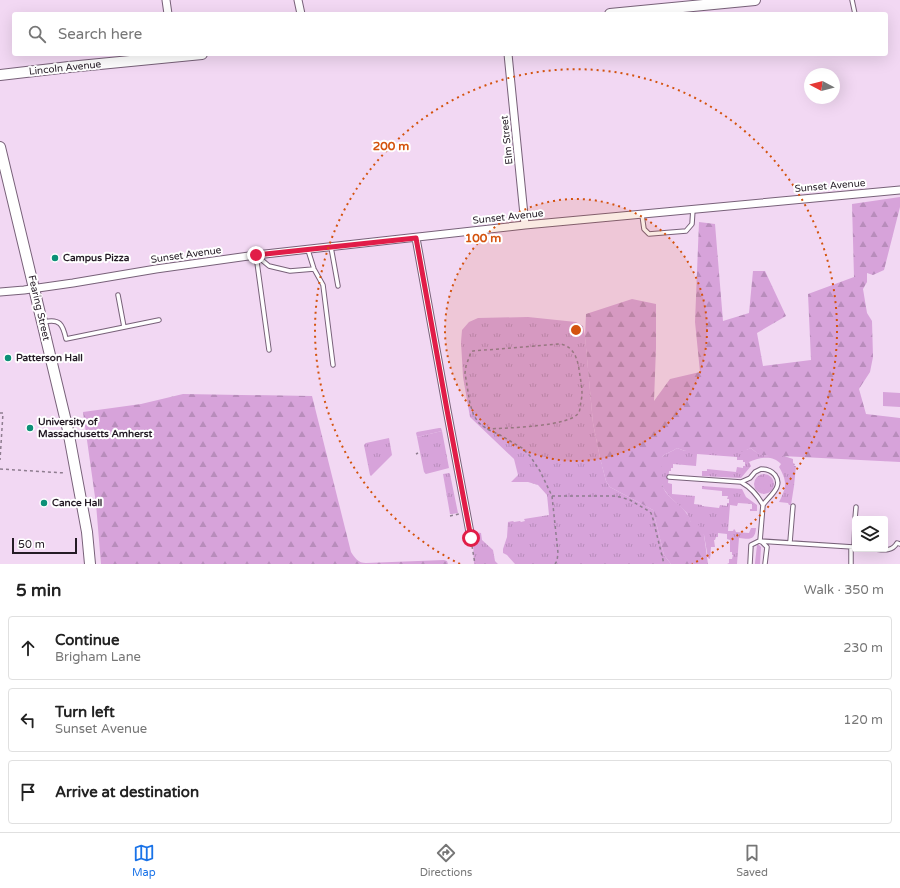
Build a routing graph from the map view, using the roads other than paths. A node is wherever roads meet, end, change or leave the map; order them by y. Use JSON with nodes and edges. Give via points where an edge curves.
{"nodes":[{"id":1,"x":166,"y":0,"type":"edge"},
{"id":2,"x":298,"y":0,"type":"edge"},
{"id":3,"x":755,"y":0,"type":"edge"},
{"id":4,"x":852,"y":0,"type":"edge"},
{"id":5,"x":168,"y":12,"type":"edge"},
{"id":6,"x":301,"y":12,"type":"edge"},
{"id":7,"x":631,"y":12,"type":"edge"},
{"id":8,"x":855,"y":12,"type":"edge"},
{"id":9,"x":167,"y":56,"type":"edge"},
{"id":10,"x":508,"y":56,"type":"edge"},
{"id":11,"x":0,"y":75,"type":"edge"},
{"id":12,"x":0,"y":146,"type":"edge"},
{"id":13,"x":4,"y":179,"type":"edge"},
{"id":14,"x":900,"y":190,"type":"edge"},
{"id":15,"x":693,"y":209,"type":"junction"},
{"id":16,"x":642,"y":214,"type":"junction"},
{"id":17,"x":525,"y":225,"type":"junction"},
{"id":18,"x":416,"y":238,"type":"junction"},
{"id":19,"x":331,"y":247,"type":"junction"},
{"id":20,"x":308,"y":250,"type":"junction"},
{"id":21,"x":256,"y":255,"type":"junction"},
{"id":22,"x":314,"y":269,"type":"junction"},
{"id":23,"x":338,"y":286,"type":"dead end"},
{"id":24,"x":34,"y":288,"type":"junction"},
{"id":25,"x":0,"y":292,"type":"edge"},
{"id":26,"x":118,"y":296,"type":"dead end"},
{"id":27,"x":159,"y":320,"type":"dead end"},
{"id":28,"x":43,"y":322,"type":"junction"},
{"id":29,"x":124,"y":327,"type":"junction"},
{"id":30,"x":269,"y":350,"type":"dead end"},
{"id":31,"x":333,"y":365,"type":"dead end"},
{"id":32,"x":668,"y":477,"type":"dead end"},
{"id":33,"x":741,"y":482,"type":"junction"},
{"id":34,"x":763,"y":504,"type":"junction"},
{"id":35,"x":793,"y":506,"type":"dead end"},
{"id":36,"x":856,"y":506,"type":"dead end"},
{"id":37,"x":855,"y":516,"type":"edge"},
{"id":38,"x":471,"y":538,"type":"road end"},
{"id":39,"x":760,"y":541,"type":"junction"},
{"id":40,"x":790,"y":542,"type":"junction"},
{"id":41,"x":900,"y":544,"type":"edge"},
{"id":42,"x":852,"y":547,"type":"edge"},
{"id":43,"x":888,"y":549,"type":"edge"},
{"id":44,"x":852,"y":552,"type":"edge"},
{"id":45,"x":90,"y":564,"type":"edge"},
{"id":46,"x":750,"y":564,"type":"edge"},
{"id":47,"x":765,"y":564,"type":"edge"},
{"id":48,"x":851,"y":564,"type":"edge"}],
"edges":[{"from":1,"to":5,"type":"street"},
{"from":2,"to":6,"type":"street"},
{"from":3,"to":7,"type":"street"},
{"from":4,"to":8,"type":"lane"},
{"from":9,"to":11,"type":"street","name":"Lincoln Avenue"},
{"from":10,"to":17,"type":"street","name":"Elm Street"},
{"from":12,"to":13,"type":"street","name":"Fearing Street"},
{"from":13,"to":24,"type":"street","name":"Fearing Street"},
{"from":14,"to":15,"type":"street","name":"Sunset Avenue"},
{"from":15,"to":16,"type":"street","name":"Sunset Avenue"},
{"from":15,"to":16,"type":"lane","via":[[692,224],[686,231],[650,234],[644,229]]},
{"from":16,"to":17,"type":"street","name":"Sunset Avenue"},
{"from":17,"to":18,"type":"street","name":"Sunset Avenue"},
{"from":18,"to":19,"type":"street","name":"Sunset Avenue"},
{"from":18,"to":38,"type":"street"},
{"from":19,"to":20,"type":"street","name":"Sunset Avenue"},
{"from":19,"to":23,"type":"lane"},
{"from":20,"to":21,"type":"street","name":"Sunset Avenue"},
{"from":20,"to":22,"type":"lane"},
{"from":21,"to":22,"type":"lane","via":[[269,266],[290,271]]},
{"from":21,"to":24,"type":"street","name":"Sunset Avenue"},
{"from":21,"to":30,"type":"lane"},
{"from":22,"to":31,"type":"lane","via":[[323,285]]},
{"from":24,"to":25,"type":"street","name":"Sunset Avenue"},
{"from":24,"to":28,"type":"street","name":"Fearing Street"},
{"from":26,"to":29,"type":"lane"},
{"from":27,"to":29,"type":"lane"},
{"from":28,"to":29,"type":"lane","via":[[60,323],[66,339]]},
{"from":28,"to":45,"type":"street","name":"Fearing Street","via":[[68,430],[87,532]]},
{"from":32,"to":33,"type":"lane"},
{"from":33,"to":34,"type":"lane","via":[[747,485]]},
{"from":33,"to":34,"type":"lane","via":[[761,469],[774,474],[778,482],[777,487]]},
{"from":34,"to":39,"type":"lane"},
{"from":35,"to":40,"type":"lane"},
{"from":36,"to":37,"type":"lane"},
{"from":39,"to":40,"type":"lane"},
{"from":39,"to":46,"type":"lane","via":[[751,545]]},
{"from":39,"to":47,"type":"lane","via":[[767,547]]},
{"from":40,"to":42,"type":"lane"},
{"from":41,"to":43,"type":"lane"},
{"from":44,"to":48,"type":"lane"}]}
